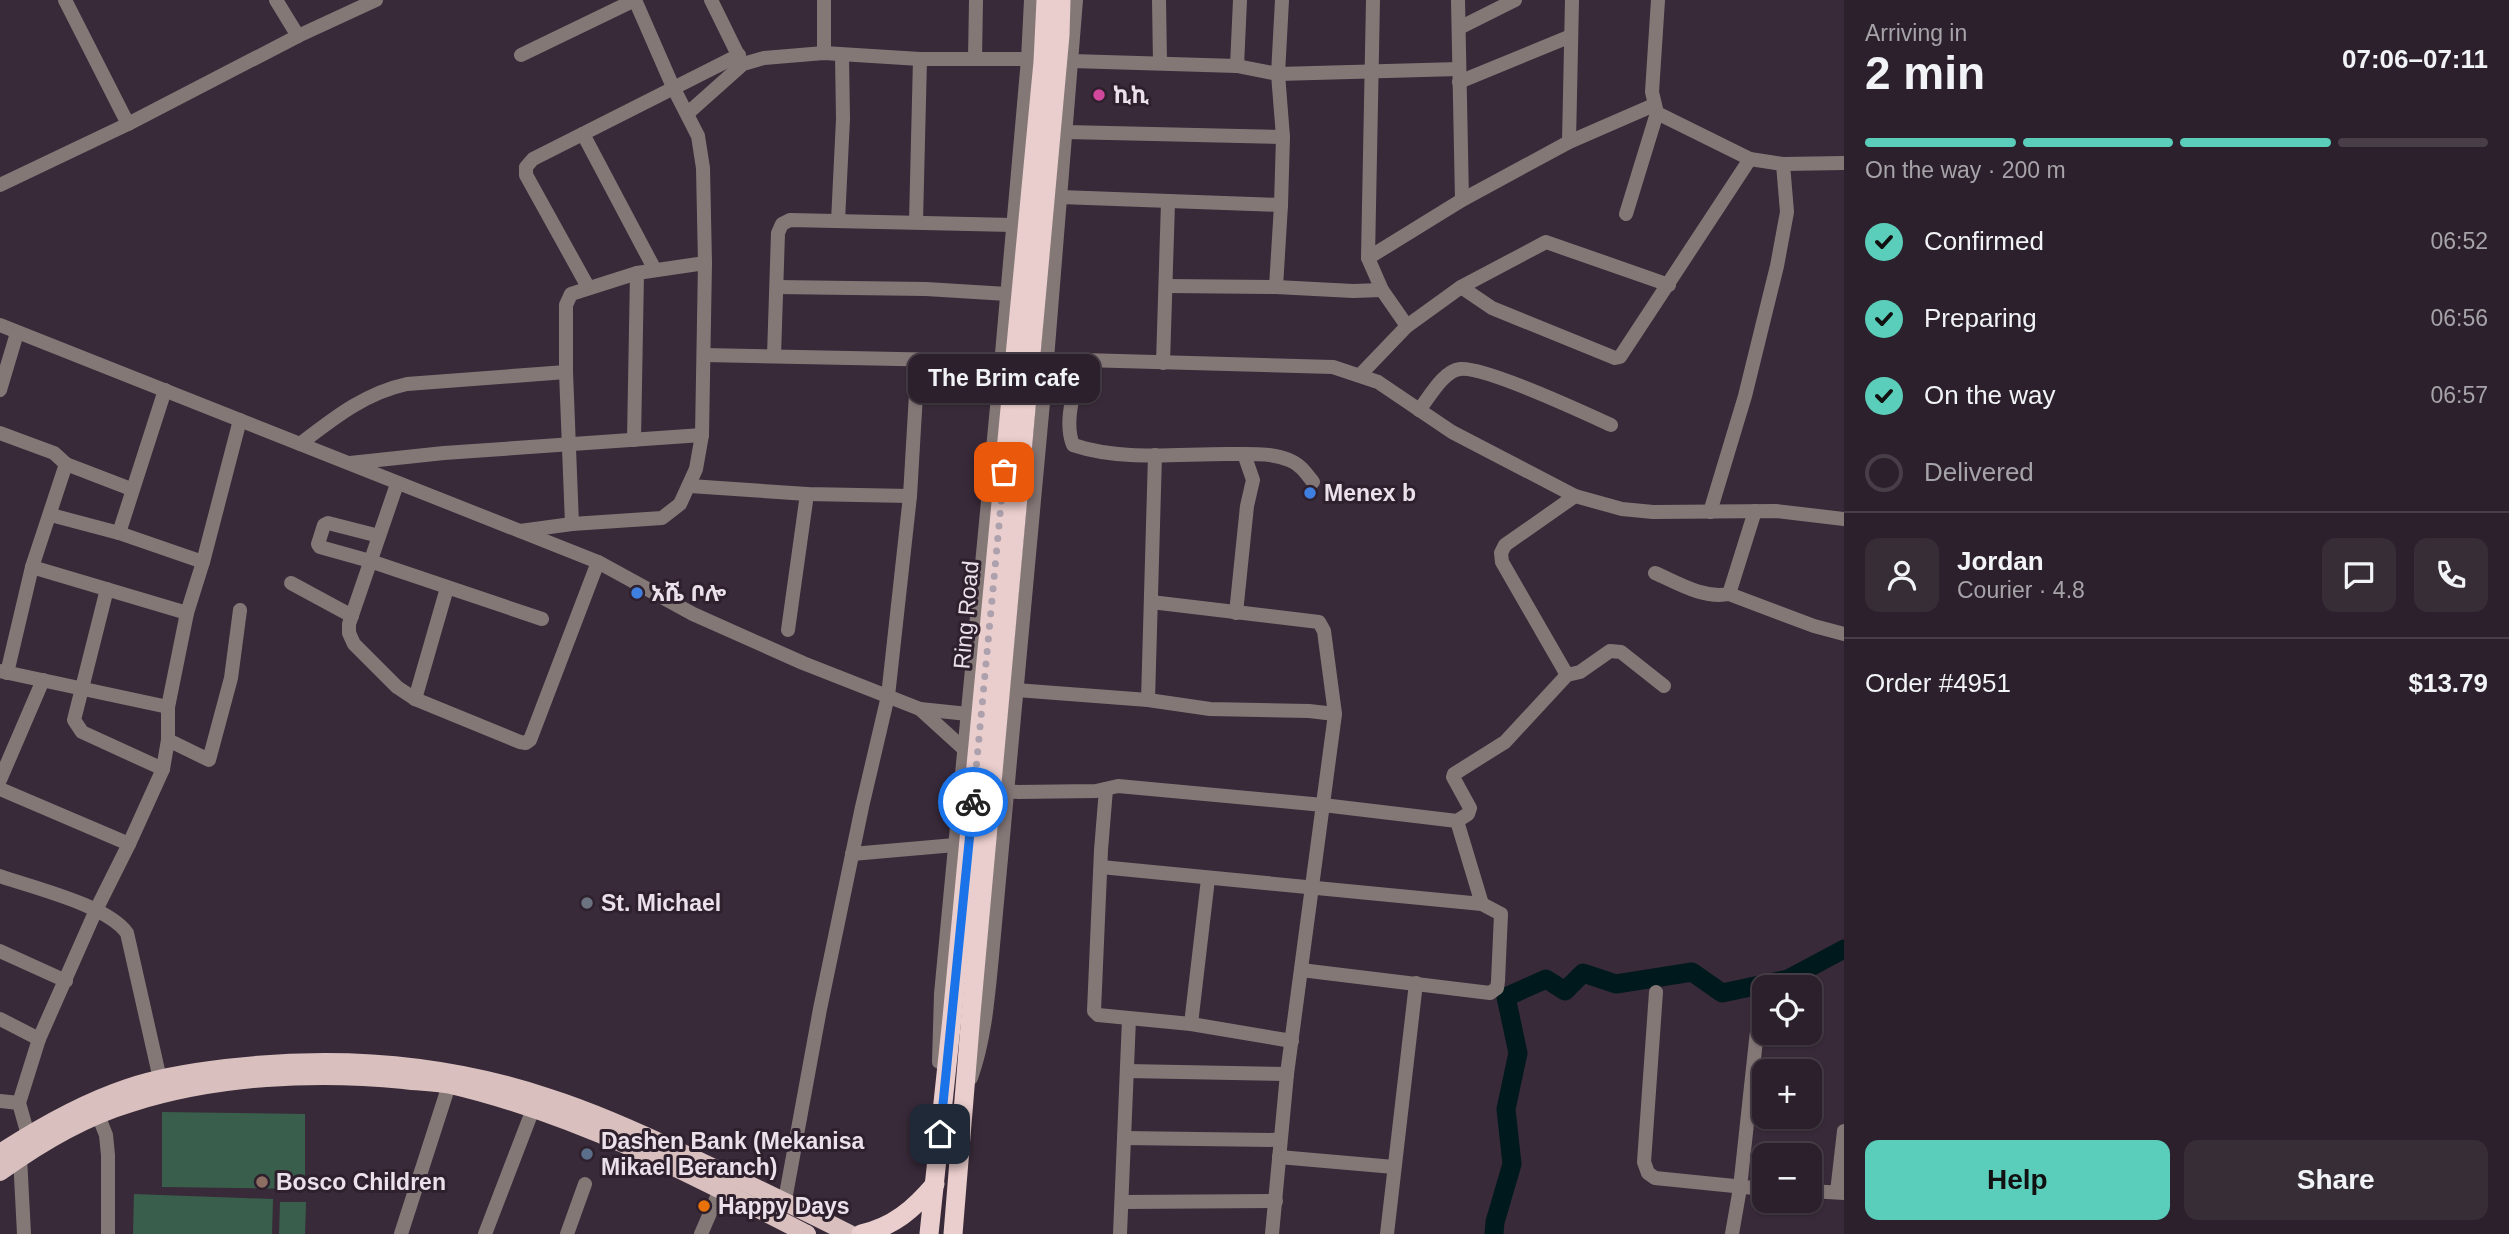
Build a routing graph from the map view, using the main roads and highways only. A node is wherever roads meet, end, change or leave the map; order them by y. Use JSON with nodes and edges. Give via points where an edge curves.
{"nodes":[{"id":1,"x":1045,"y":0,"type":"edge"},
{"id":2,"x":1061,"y":0,"type":"edge"},
{"id":3,"x":491,"y":1089,"type":"junction"},
{"id":4,"x":0,"y":1153,"type":"edge"},
{"id":5,"x":0,"y":1172,"type":"edge"},
{"id":6,"x":935,"y":1183,"type":"junction"},
{"id":7,"x":805,"y":1233,"type":"edge"},
{"id":8,"x":849,"y":1234,"type":"edge"},
{"id":9,"x":861,"y":1234,"type":"edge"},
{"id":10,"x":929,"y":1234,"type":"edge"},
{"id":11,"x":953,"y":1234,"type":"edge"}],
"edges":[{"from":1,"to":6,"type":"highway","name":"Ring Road","via":[[1043,62]]},
{"from":2,"to":11,"type":"highway","name":"Ring Road"},
{"from":3,"to":4,"type":"main road","via":[[428,1069],[354,1061],[254,1065],[126,1088]]},
{"from":3,"to":5,"type":"main road","via":[[354,1075],[193,1088],[131,1102],[78,1123]]},
{"from":3,"to":7,"type":"main road","via":[[617,1141]]},
{"from":3,"to":8,"type":"main road","via":[[551,1098],[615,1123]]},
{"from":6,"to":9,"type":"highway","via":[[899,1220]]},
{"from":6,"to":10,"type":"highway","name":"Ring Road"}]}
